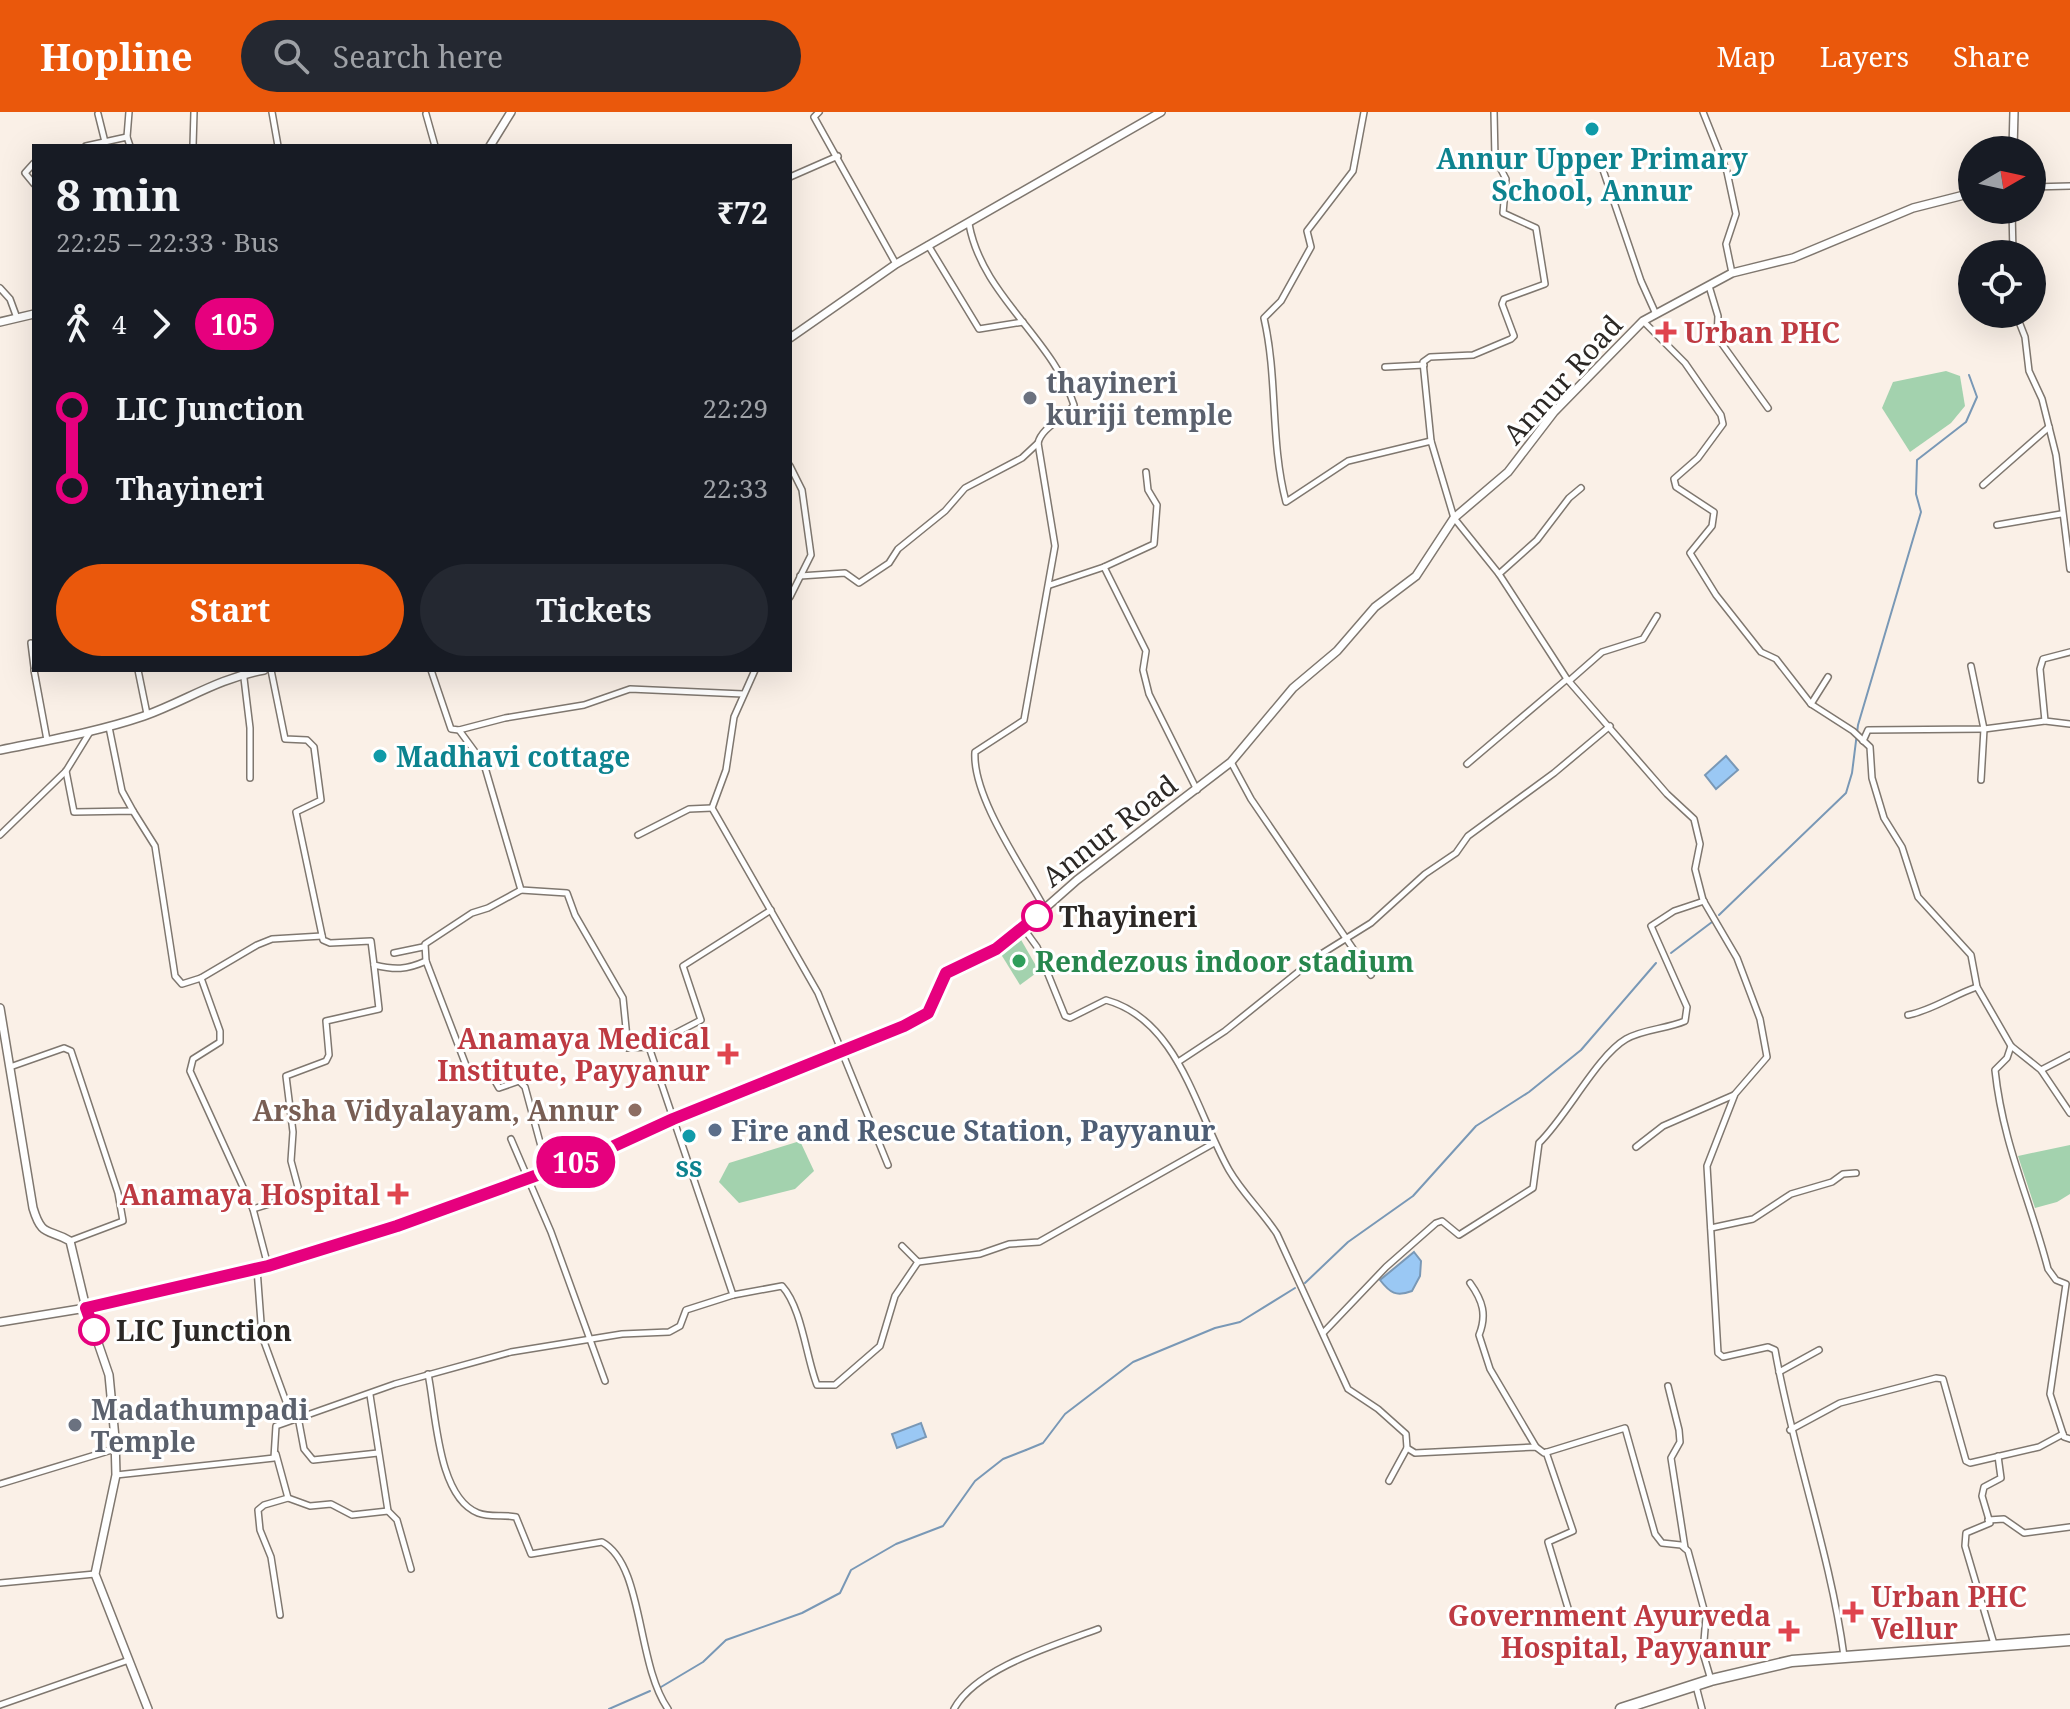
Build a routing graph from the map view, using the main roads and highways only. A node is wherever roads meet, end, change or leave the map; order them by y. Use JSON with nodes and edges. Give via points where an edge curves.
{"nodes":[{"id":1,"x":511,"y":112,"type":"edge"},
{"id":2,"x":1161,"y":112,"type":"edge"},
{"id":3,"x":2014,"y":112,"type":"edge"},
{"id":4,"x":2013,"y":136,"type":"edge"},
{"id":5,"x":491,"y":144,"type":"edge"},
{"id":6,"x":1958,"y":197,"type":"edge"},
{"id":7,"x":32,"y":314,"type":"edge"},
{"id":8,"x":0,"y":322,"type":"edge"},
{"id":9,"x":792,"y":337,"type":"edge"},
{"id":10,"x":243,"y":672,"type":"edge"},
{"id":11,"x":0,"y":750,"type":"edge"},
{"id":12,"x":0,"y":1008,"type":"edge"},
{"id":13,"x":86,"y":1308,"type":"junction"},
{"id":14,"x":0,"y":1322,"type":"edge"},
{"id":15,"x":2070,"y":1640,"type":"edge"},
{"id":16,"x":148,"y":1709,"type":"edge"},
{"id":17,"x":1621,"y":1709,"type":"edge"}],
"edges":[{"from":1,"to":5,"type":"main road"},
{"from":2,"to":9,"type":"main road","via":[[896,264]]},
{"from":3,"to":4,"type":"main road"},
{"from":6,"to":13,"type":"main road","name":"Annur Road","via":[[1913,208],[1793,258],[1732,273],[1643,321],[1554,412],[1508,472],[1454,518],[1416,576],[1375,607],[1337,651],[1293,688],[1231,762],[1131,837],[1024,929],[946,973],[925,1015],[527,1181],[268,1266]]},
{"from":7,"to":8,"type":"main road"},
{"from":10,"to":11,"type":"main road","via":[[109,727]]},
{"from":12,"to":13,"type":"main road","via":[[38,1225],[70,1241]]},
{"from":13,"to":14,"type":"main road","name":"Annur Road"},
{"from":13,"to":16,"type":"main road","via":[[109,1375],[116,1475],[95,1574]]},
{"from":15,"to":17,"type":"highway","via":[[1792,1661]]}]}
